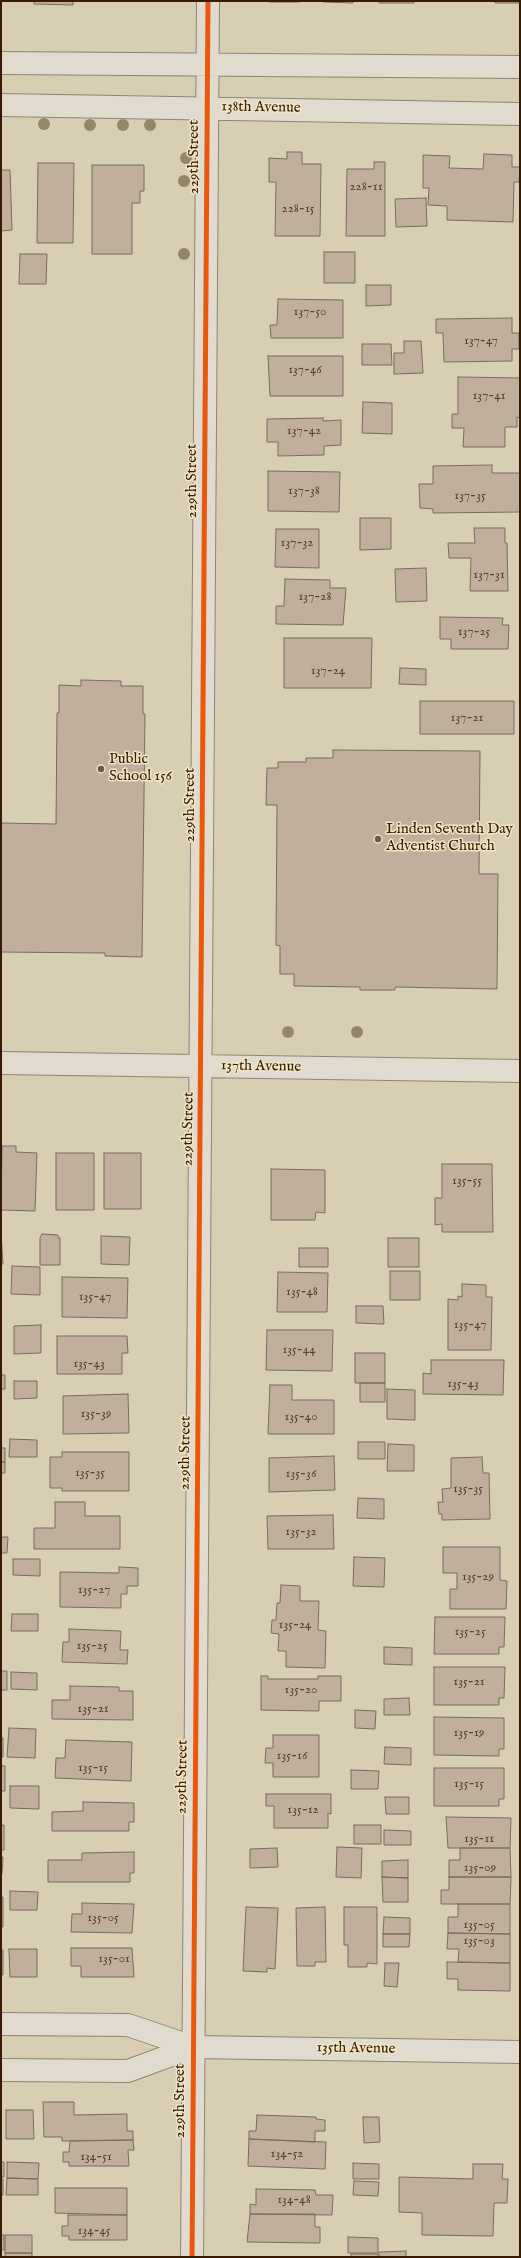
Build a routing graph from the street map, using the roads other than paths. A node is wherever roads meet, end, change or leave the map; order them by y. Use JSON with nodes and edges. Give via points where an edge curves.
{"nodes":[{"id":1,"x":208,"y":1,"type":"edge"},
{"id":2,"x":1,"y":63,"type":"edge"},
{"id":3,"x":208,"y":64,"type":"junction"},
{"id":4,"x":520,"y":67,"type":"edge"},
{"id":5,"x":1,"y":104,"type":"edge"},
{"id":6,"x":208,"y":107,"type":"junction"},
{"id":7,"x":520,"y":114,"type":"edge"},
{"id":8,"x":1,"y":1063,"type":"edge"},
{"id":9,"x":202,"y":1066,"type":"junction"},
{"id":10,"x":520,"y":1071,"type":"edge"},
{"id":11,"x":1,"y":2024,"type":"edge"},
{"id":12,"x":193,"y":2047,"type":"junction"},
{"id":13,"x":520,"y":2052,"type":"edge"},
{"id":14,"x":1,"y":2070,"type":"edge"},
{"id":15,"x":192,"y":2257,"type":"edge"}],
"edges":[{"from":1,"to":3,"type":"street","name":"229th Street"},
{"from":2,"to":3,"type":"street"},
{"from":3,"to":4,"type":"street"},
{"from":3,"to":6,"type":"street","name":"229th Street"},
{"from":5,"to":6,"type":"street","name":"138th Avenue"},
{"from":6,"to":7,"type":"street","name":"138th Avenue"},
{"from":6,"to":9,"type":"street","name":"229th Street"},
{"from":8,"to":9,"type":"street","name":"137th Avenue"},
{"from":9,"to":10,"type":"street","name":"137th Avenue"},
{"from":9,"to":12,"type":"street","name":"229th Street"},
{"from":11,"to":12,"type":"street","name":"135th Avenue","via":[[128,2025]]},
{"from":12,"to":13,"type":"street","name":"135th Avenue"},
{"from":12,"to":14,"type":"street","name":"135th Avenue","via":[[128,2071]]},
{"from":12,"to":15,"type":"street","name":"229th Street"}]}
